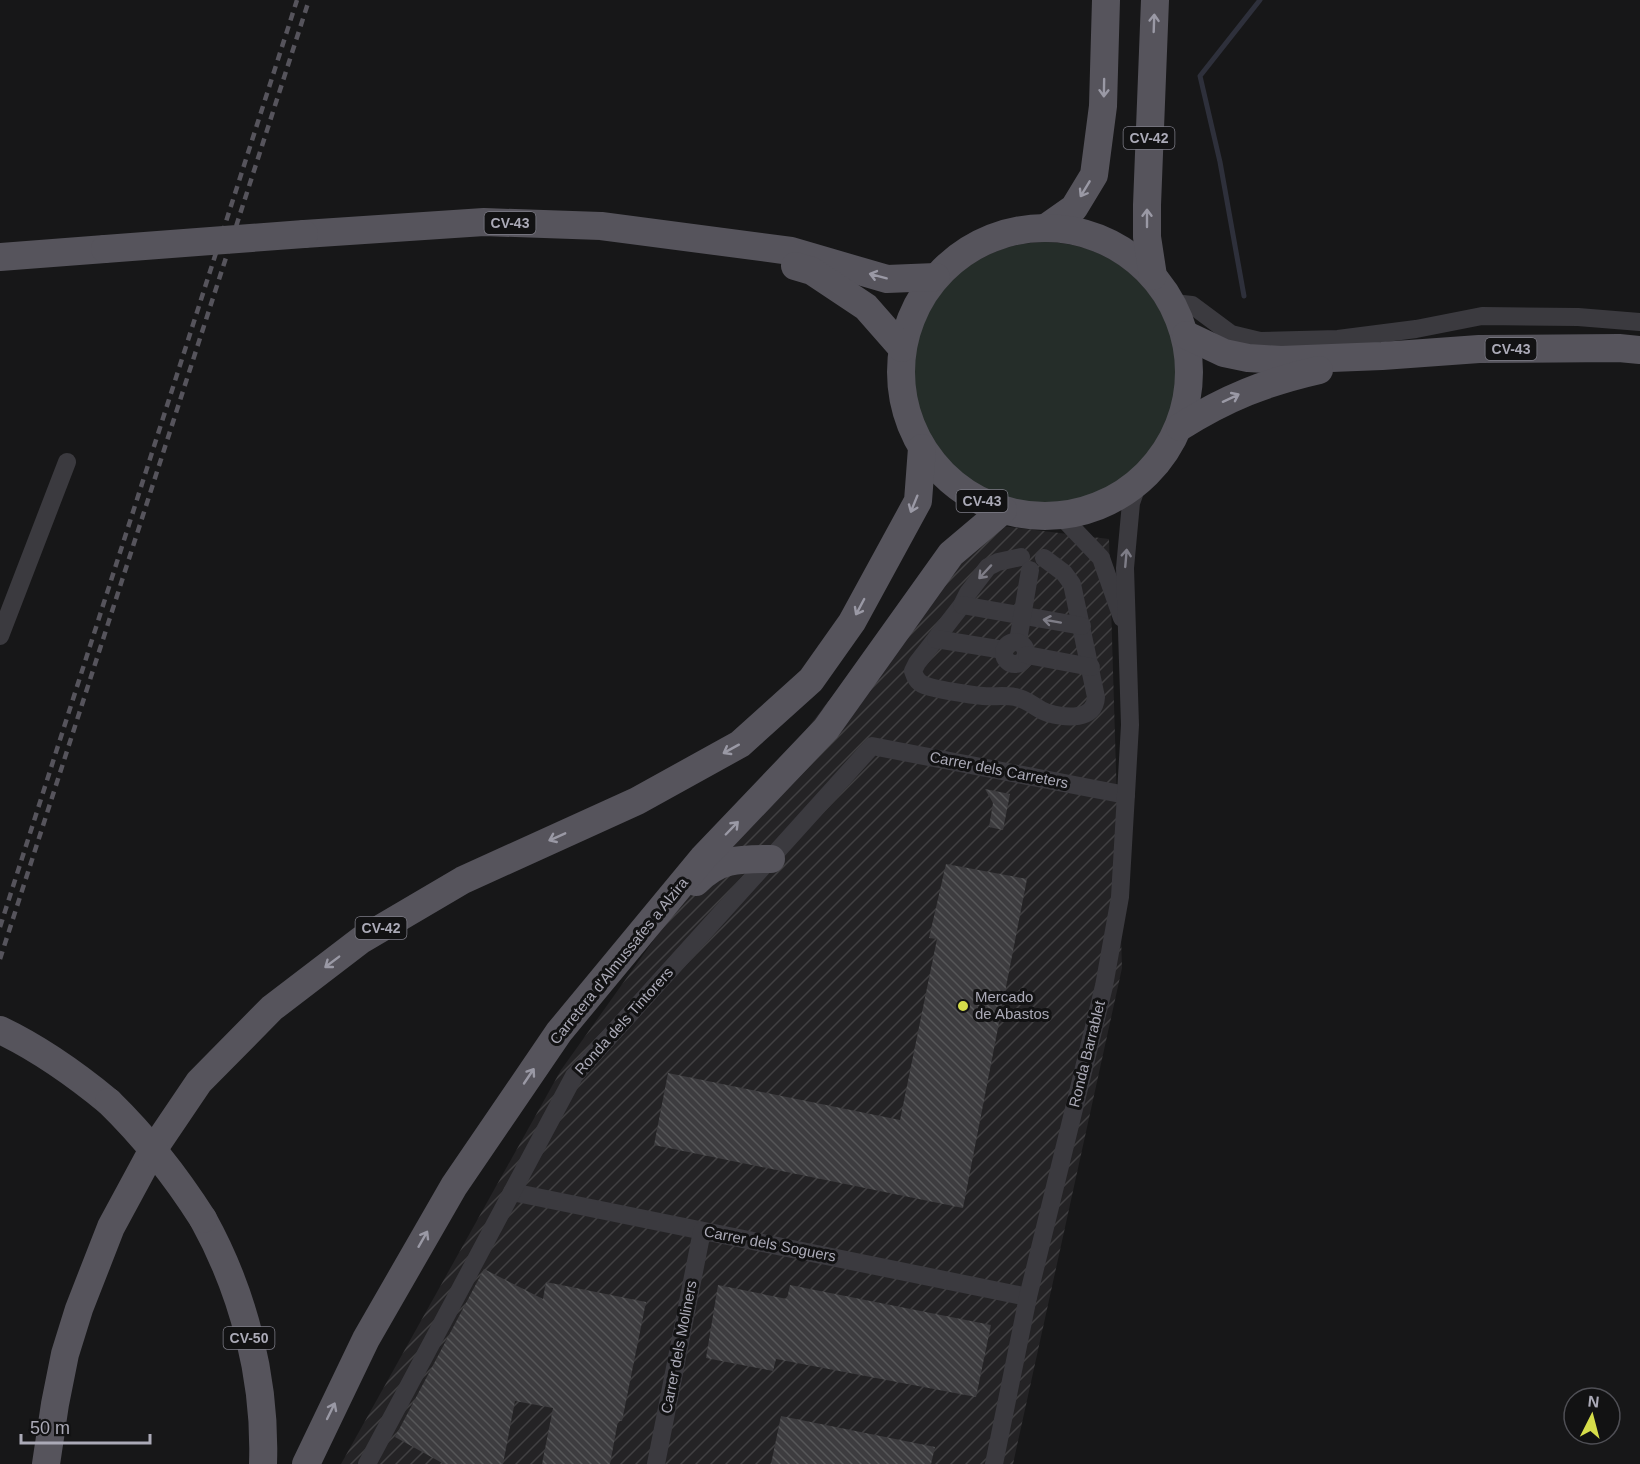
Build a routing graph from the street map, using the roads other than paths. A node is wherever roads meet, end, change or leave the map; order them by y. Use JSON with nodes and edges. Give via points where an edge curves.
{"nodes":[{"id":1,"x":1106,"y":0,"type":"edge"},
{"id":2,"x":1155,"y":0,"type":"edge"},
{"id":3,"x":1047,"y":227,"type":"junction"},
{"id":4,"x":716,"y":241,"type":"junction"},
{"id":5,"x":0,"y":257,"type":"edge"},
{"id":6,"x":1153,"y":276,"type":"junction"},
{"id":7,"x":936,"y":277,"type":"junction"},
{"id":8,"x":1173,"y":303,"type":"junction"},
{"id":9,"x":1640,"y":322,"type":"edge"},
{"id":10,"x":1186,"y":335,"type":"junction"},
{"id":11,"x":902,"y":348,"type":"junction"},
{"id":12,"x":1640,"y":350,"type":"edge"},
{"id":13,"x":1382,"y":356,"type":"junction"},
{"id":14,"x":1180,"y":427,"type":"junction"},
{"id":15,"x":922,"y":448,"type":"junction"},
{"id":16,"x":67,"y":462,"type":"dead end"},
{"id":17,"x":1138,"y":483,"type":"junction"},
{"id":18,"x":1003,"y":510,"type":"junction"},
{"id":19,"x":1061,"y":516,"type":"junction"},
{"id":20,"x":1031,"y":562,"type":"junction"},
{"id":21,"x":962,"y":605,"type":"junction"},
{"id":22,"x":1022,"y":616,"type":"junction"},
{"id":23,"x":1082,"y":626,"type":"junction"},
{"id":24,"x":0,"y":636,"type":"edge"},
{"id":25,"x":1129,"y":638,"type":"junction"},
{"id":26,"x":936,"y":639,"type":"junction"},
{"id":27,"x":1015,"y":652,"type":"junction"},
{"id":28,"x":1091,"y":668,"type":"junction"},
{"id":29,"x":1007,"y":696,"type":"junction"},
{"id":30,"x":872,"y":746,"type":"joint"},
{"id":31,"x":1126,"y":795,"type":"junction"},
{"id":32,"x":771,"y":859,"type":"junction"},
{"id":33,"x":0,"y":1030,"type":"edge"},
{"id":34,"x":559,"y":1032,"type":"junction"},
{"id":35,"x":512,"y":1192,"type":"junction"},
{"id":36,"x":702,"y":1231,"type":"junction"},
{"id":37,"x":1028,"y":1297,"type":"junction"},
{"id":38,"x":46,"y":1464,"type":"edge"},
{"id":39,"x":263,"y":1464,"type":"edge"},
{"id":40,"x":306,"y":1464,"type":"edge"},
{"id":41,"x":367,"y":1464,"type":"edge"},
{"id":42,"x":656,"y":1464,"type":"edge"},
{"id":43,"x":994,"y":1464,"type":"edge"}],
"edges":[{"from":1,"to":3,"type":"main road","one_way":true,"via":[[1103,106],[1094,175],[1074,208]]},
{"from":6,"to":2,"type":"main road","number":"CV-42","one_way":true,"via":[[1147,205]]},
{"from":3,"to":6,"type":"main road","number":"CV-43","via":[[1105,240],[1131,255]]},
{"from":3,"to":7,"type":"main road","number":"CV-43","via":[[993,237],[969,249]]},
{"from":4,"to":5,"type":"main road","number":"CV-43","bridge":true,"via":[[601,226],[484,222]]},
{"from":7,"to":4,"type":"main road","number":"CV-43","one_way":true,"via":[[887,279],[791,251]]},
{"from":4,"to":11,"type":"main road","number":"CV-43","via":[[812,271],[867,307]]},
{"from":6,"to":8,"type":"main road","number":"CV-43"},
{"from":7,"to":11,"type":"main road","number":"CV-43","via":[[920,298]]},
{"from":8,"to":9,"type":"street","via":[[1192,305],[1231,334],[1260,341],[1338,339],[1482,316]]},
{"from":8,"to":10,"type":"main road","number":"CV-43"},
{"from":10,"to":13,"type":"main road","number":"CV-43","via":[[1224,353],[1248,358]]},
{"from":10,"to":14,"type":"main road","number":"CV-43","via":[[1190,381]]},
{"from":11,"to":15,"type":"main road","number":"CV-43","via":[[901,383],[907,417]]},
{"from":12,"to":13,"type":"main road","number":"CV-43","via":[[1479,349]]},
{"from":14,"to":13,"type":"main road","number":"CV-43","one_way":true,"via":[[1250,389]]},
{"from":14,"to":17,"type":"main road","number":"CV-43","via":[[1155,467]]},
{"from":15,"to":18,"type":"main road","number":"CV-43","via":[[944,475],[971,496]]},
{"from":15,"to":38,"type":"main road","number":"CV-42","one_way":true,"via":[[918,501],[852,622],[811,680],[740,744],[637,801],[463,880],[361,940],[272,1008],[200,1082],[151,1153],[111,1227],[65,1354]]},
{"from":16,"to":24,"type":"street"},
{"from":17,"to":19,"type":"main road","number":"CV-43","via":[[1115,499]]},
{"from":25,"to":17,"type":"street","name":"Ronda Barrablet","one_way":true,"via":[[1125,568],[1131,503]]},
{"from":18,"to":19,"type":"main road","number":"CV-43","via":[[1022,515]]},
{"from":34,"to":18,"type":"main road","name":"Carretera d'Almussafes a Alzira","one_way":true,"via":[[703,858],[826,729],[951,554]]},
{"from":19,"to":25,"type":"street","via":[[1101,558]]},
{"from":20,"to":21,"type":"street","one_way":true,"via":[[998,562],[988,567]]},
{"from":20,"to":22,"type":"street"},
{"from":20,"to":23,"type":"street","via":[[1064,573],[1072,584]]},
{"from":21,"to":22,"type":"street"},
{"from":21,"to":26,"type":"street"},
{"from":23,"to":22,"type":"street","one_way":true},
{"from":22,"to":27,"type":"street"},
{"from":23,"to":28,"type":"street"},
{"from":25,"to":31,"type":"street","name":"Ronda Barrablet"},
{"from":26,"to":27,"type":"street"},
{"from":26,"to":29,"type":"street","via":[[913,671],[915,679],[924,685],[982,696]]},
{"from":27,"to":28,"type":"street"},
{"from":27,"to":29,"type":"street"},
{"from":28,"to":29,"type":"street","via":[[1096,705],[1089,713],[1061,716]]},
{"from":30,"to":31,"type":"street","name":"Carrer dels Carreters"},
{"from":30,"to":32,"type":"street","name":"Ronda dels Tintorers"},
{"from":31,"to":37,"type":"street","name":"Ronda Barrablet","via":[[1119,897],[1104,986]]},
{"from":32,"to":34,"type":"main road","via":[[737,859],[707,870]]},
{"from":32,"to":35,"type":"street","name":"Ronda dels Tintorers","via":[[574,1076]]},
{"from":33,"to":39,"type":"main road","number":"CV-50","bridge":true,"via":[[48,1056],[109,1102],[157,1153],[203,1219],[239,1300],[255,1364]]},
{"from":40,"to":34,"type":"main road","name":"Carretera d'Almussafes a Alzira","one_way":true,"via":[[366,1339],[454,1186]]},
{"from":35,"to":36,"type":"street","name":"Carrer dels Soguers"},
{"from":35,"to":41,"type":"street","name":"Ronda dels Tintorers"},
{"from":36,"to":37,"type":"street","name":"Carrer dels Soguers"},
{"from":36,"to":42,"type":"street","name":"Carrer dels Moliners"},
{"from":37,"to":43,"type":"street","name":"Ronda Barrablet"}]}
